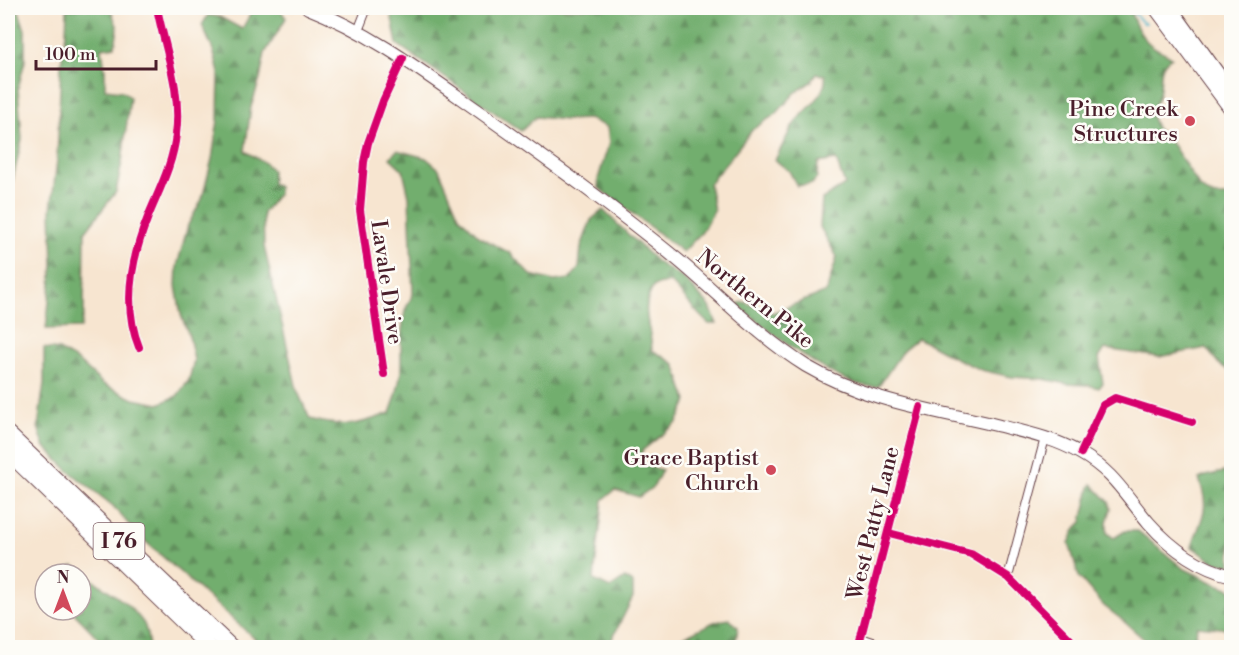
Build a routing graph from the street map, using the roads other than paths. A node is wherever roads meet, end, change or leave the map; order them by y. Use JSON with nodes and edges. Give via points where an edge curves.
{"nodes":[{"id":1,"x":157,"y":8,"type":"edge"},
{"id":2,"x":308,"y":8,"type":"edge"},
{"id":3,"x":366,"y":8,"type":"edge"},
{"id":4,"x":1156,"y":8,"type":"edge"},
{"id":5,"x":1170,"y":8,"type":"edge"},
{"id":6,"x":358,"y":31,"type":"junction"},
{"id":7,"x":403,"y":58,"type":"junction"},
{"id":8,"x":1232,"y":94,"type":"edge"},
{"id":9,"x":1232,"y":110,"type":"edge"},
{"id":10,"x":139,"y":347,"type":"dead end"},
{"id":11,"x":384,"y":374,"type":"dead end"},
{"id":12,"x":920,"y":406,"type":"junction"},
{"id":13,"x":1192,"y":422,"type":"dead end"},
{"id":14,"x":8,"y":434,"type":"edge"},
{"id":15,"x":1045,"y":438,"type":"junction"},
{"id":16,"x":8,"y":452,"type":"edge"},
{"id":17,"x":1081,"y":453,"type":"junction"},
{"id":18,"x":889,"y":533,"type":"junction"},
{"id":19,"x":1232,"y":576,"type":"edge"},
{"id":20,"x":1008,"y":577,"type":"junction"},
{"id":21,"x":860,"y":643,"type":"edge"},
{"id":22,"x":210,"y":648,"type":"edge"},
{"id":23,"x":232,"y":648,"type":"edge"},
{"id":24,"x":891,"y":648,"type":"edge"},
{"id":25,"x":1079,"y":648,"type":"edge"}],
"edges":[{"from":1,"to":10,"type":"street","via":[[175,85],[177,119],[174,150],[142,234],[134,268],[131,322]]},
{"from":2,"to":6,"type":"main road","name":"Northern Pike"},
{"from":3,"to":6,"type":"street"},
{"from":4,"to":9,"type":"highway"},
{"from":5,"to":8,"type":"highway"},
{"from":6,"to":7,"type":"main road","name":"Northern Pike"},
{"from":7,"to":11,"type":"street","name":"Lavale Drive","via":[[368,143],[360,210]]},
{"from":7,"to":12,"type":"main road","name":"Northern Pike","via":[[626,218],[788,354],[852,388]]},
{"from":12,"to":15,"type":"main road","name":"Northern Pike"},
{"from":12,"to":18,"type":"street","name":"West Patty Lane"},
{"from":13,"to":17,"type":"street","via":[[1115,398],[1103,405]]},
{"from":14,"to":23,"type":"highway","number":"I 76"},
{"from":15,"to":17,"type":"main road","name":"Northern Pike"},
{"from":15,"to":20,"type":"street"},
{"from":16,"to":22,"type":"highway","number":"I 76"},
{"from":17,"to":19,"type":"main road","name":"Northern Pike","via":[[1108,472],[1172,546],[1201,565]]},
{"from":18,"to":20,"type":"street","via":[[971,554]]},
{"from":18,"to":21,"type":"street","name":"West Patty Lane"},
{"from":20,"to":25,"type":"street"},
{"from":21,"to":24,"type":"street"}]}
